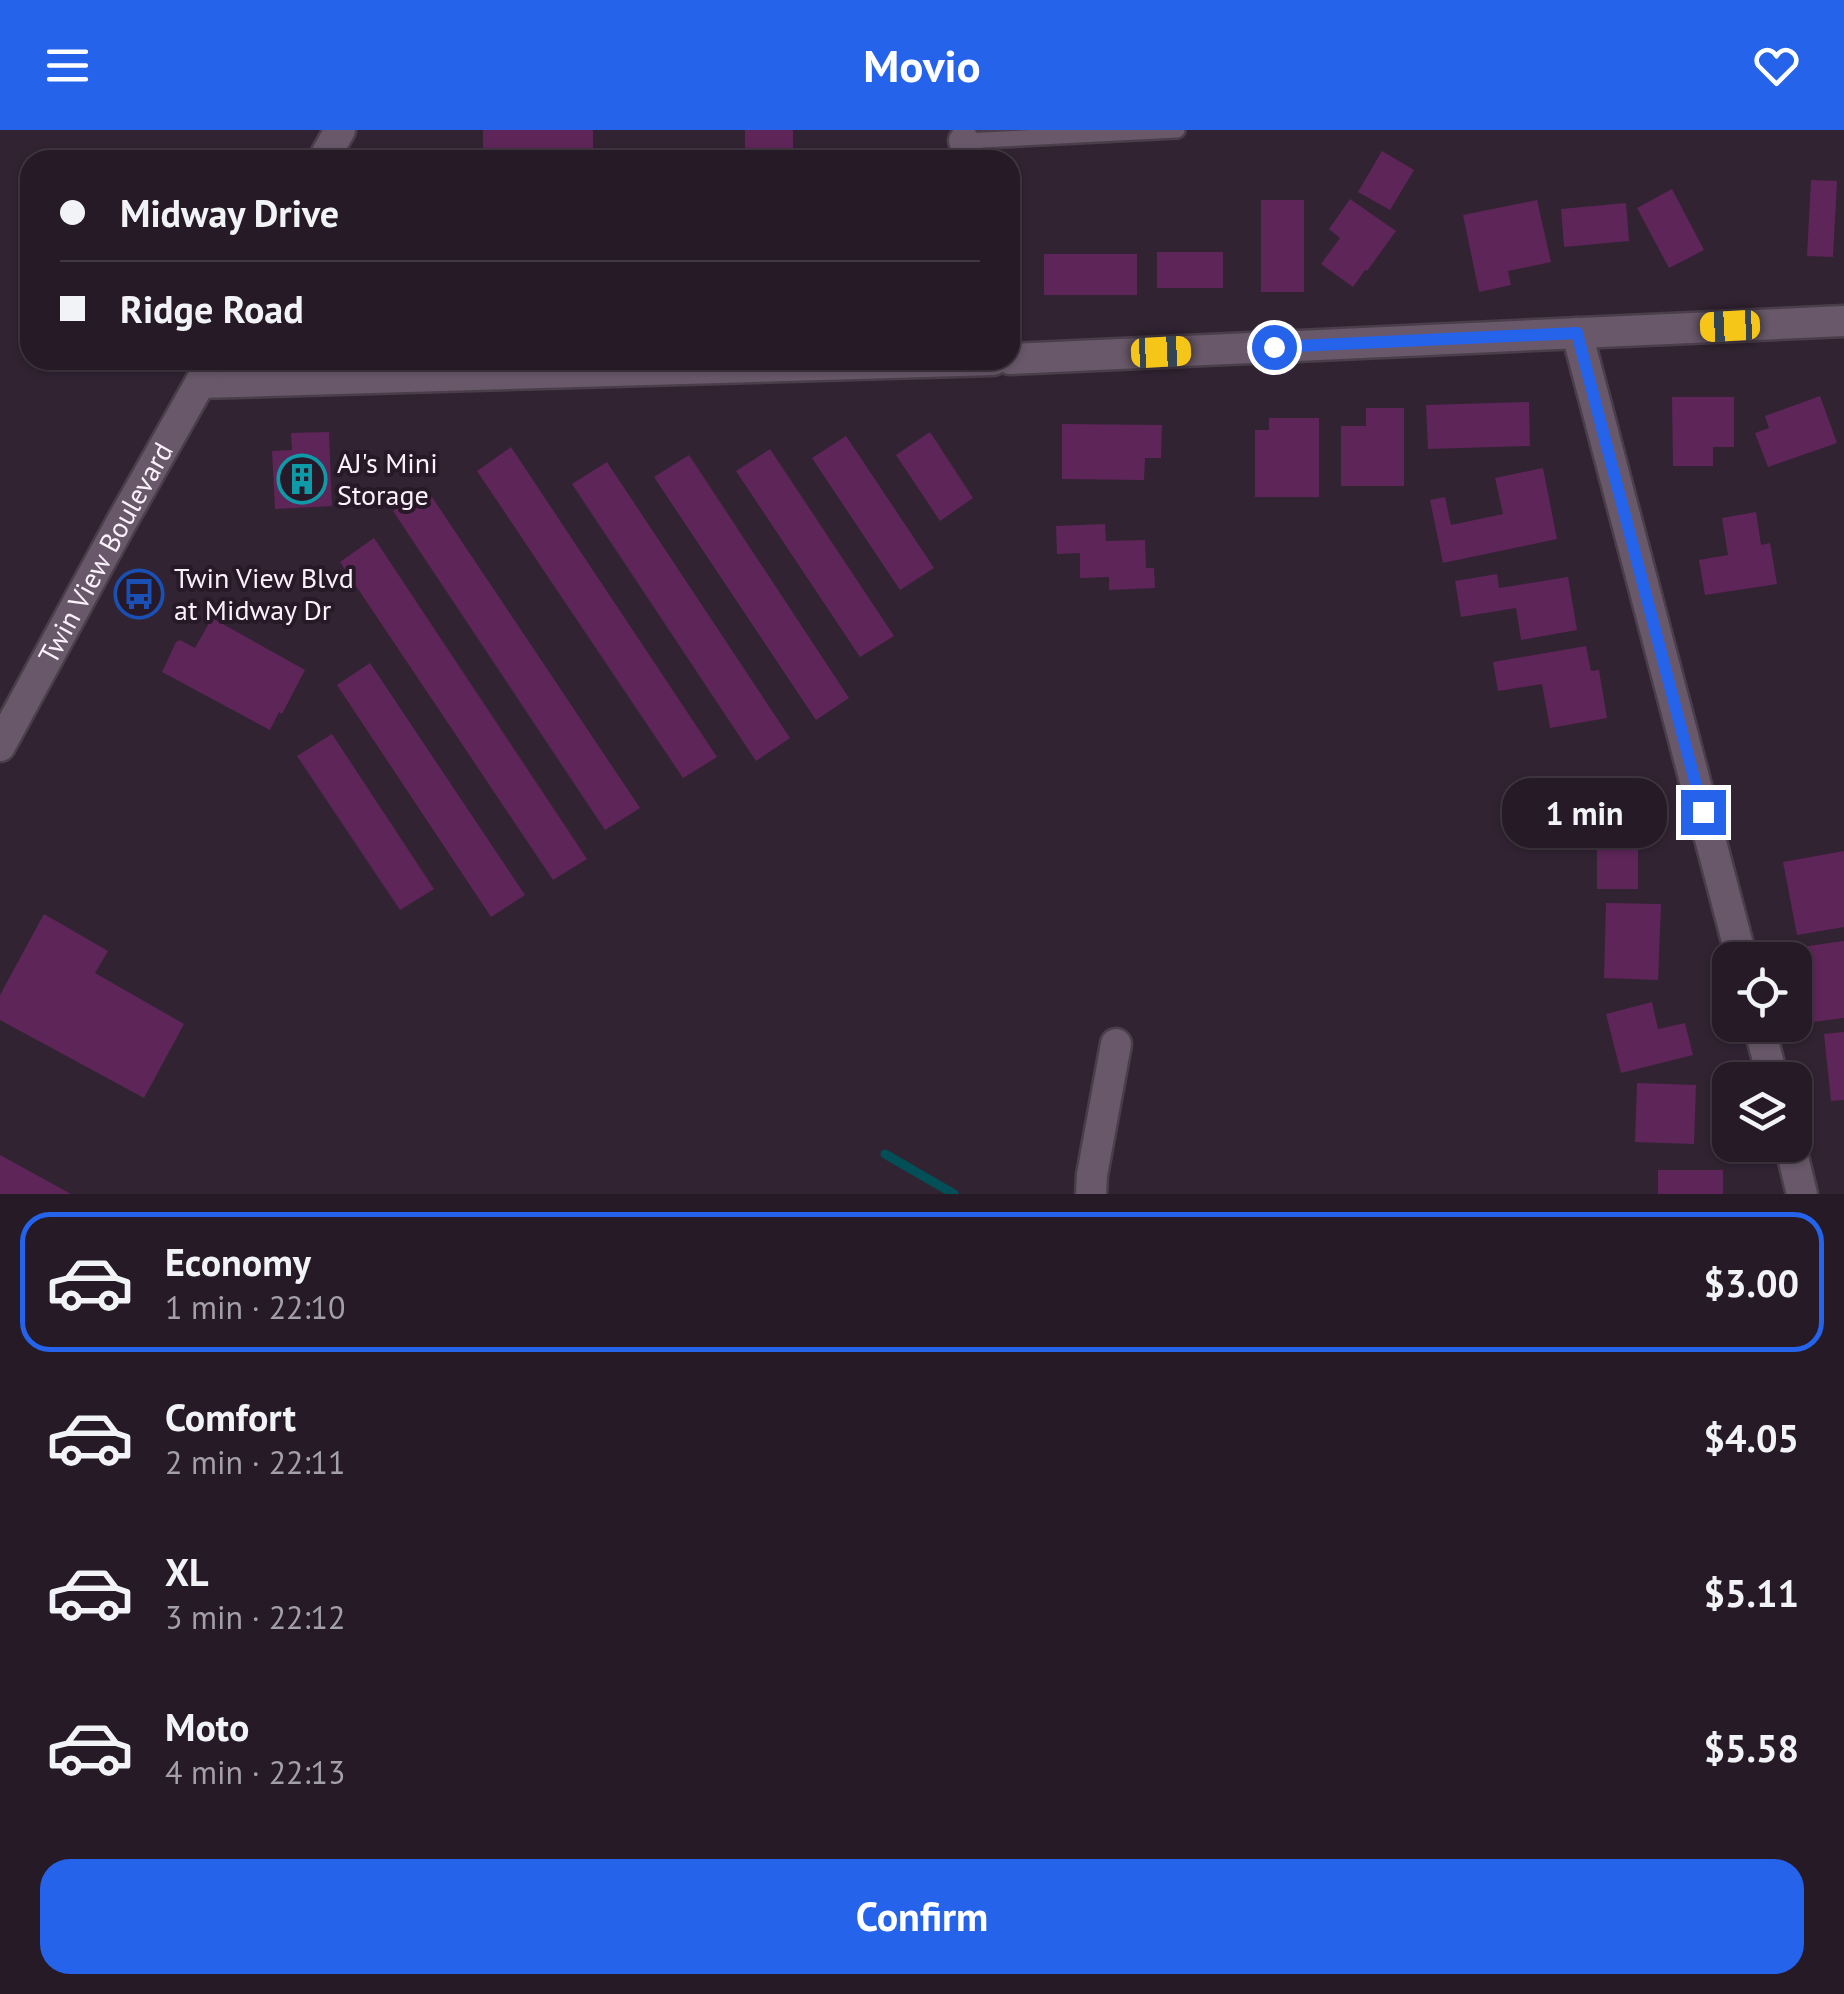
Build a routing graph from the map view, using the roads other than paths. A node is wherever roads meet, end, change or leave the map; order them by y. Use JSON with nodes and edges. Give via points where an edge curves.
{"nodes":[{"id":1,"x":1177,"y":130,"type":"edge"},
{"id":2,"x":978,"y":150,"type":"edge"},
{"id":3,"x":1844,"y":321,"type":"edge"},
{"id":4,"x":1577,"y":333,"type":"junction"},
{"id":5,"x":1020,"y":359,"type":"edge"},
{"id":6,"x":338,"y":370,"type":"edge"},
{"id":7,"x":207,"y":372,"type":"edge"},
{"id":8,"x":0,"y":746,"type":"edge"},
{"id":9,"x":1737,"y":942,"type":"edge"},
{"id":10,"x":1116,"y":1044,"type":"dead end"},
{"id":11,"x":1794,"y":1162,"type":"edge"},
{"id":12,"x":1091,"y":1194,"type":"edge"},
{"id":13,"x":1802,"y":1194,"type":"edge"}],
"edges":[{"from":1,"to":2,"type":"lane"},
{"from":3,"to":4,"type":"street"},
{"from":4,"to":5,"type":"street"},
{"from":4,"to":9,"type":"street"},
{"from":6,"to":7,"type":"street"},
{"from":7,"to":8,"type":"street","name":"Twin View Boulevard"},
{"from":10,"to":12,"type":"street"},
{"from":11,"to":13,"type":"street"}]}
